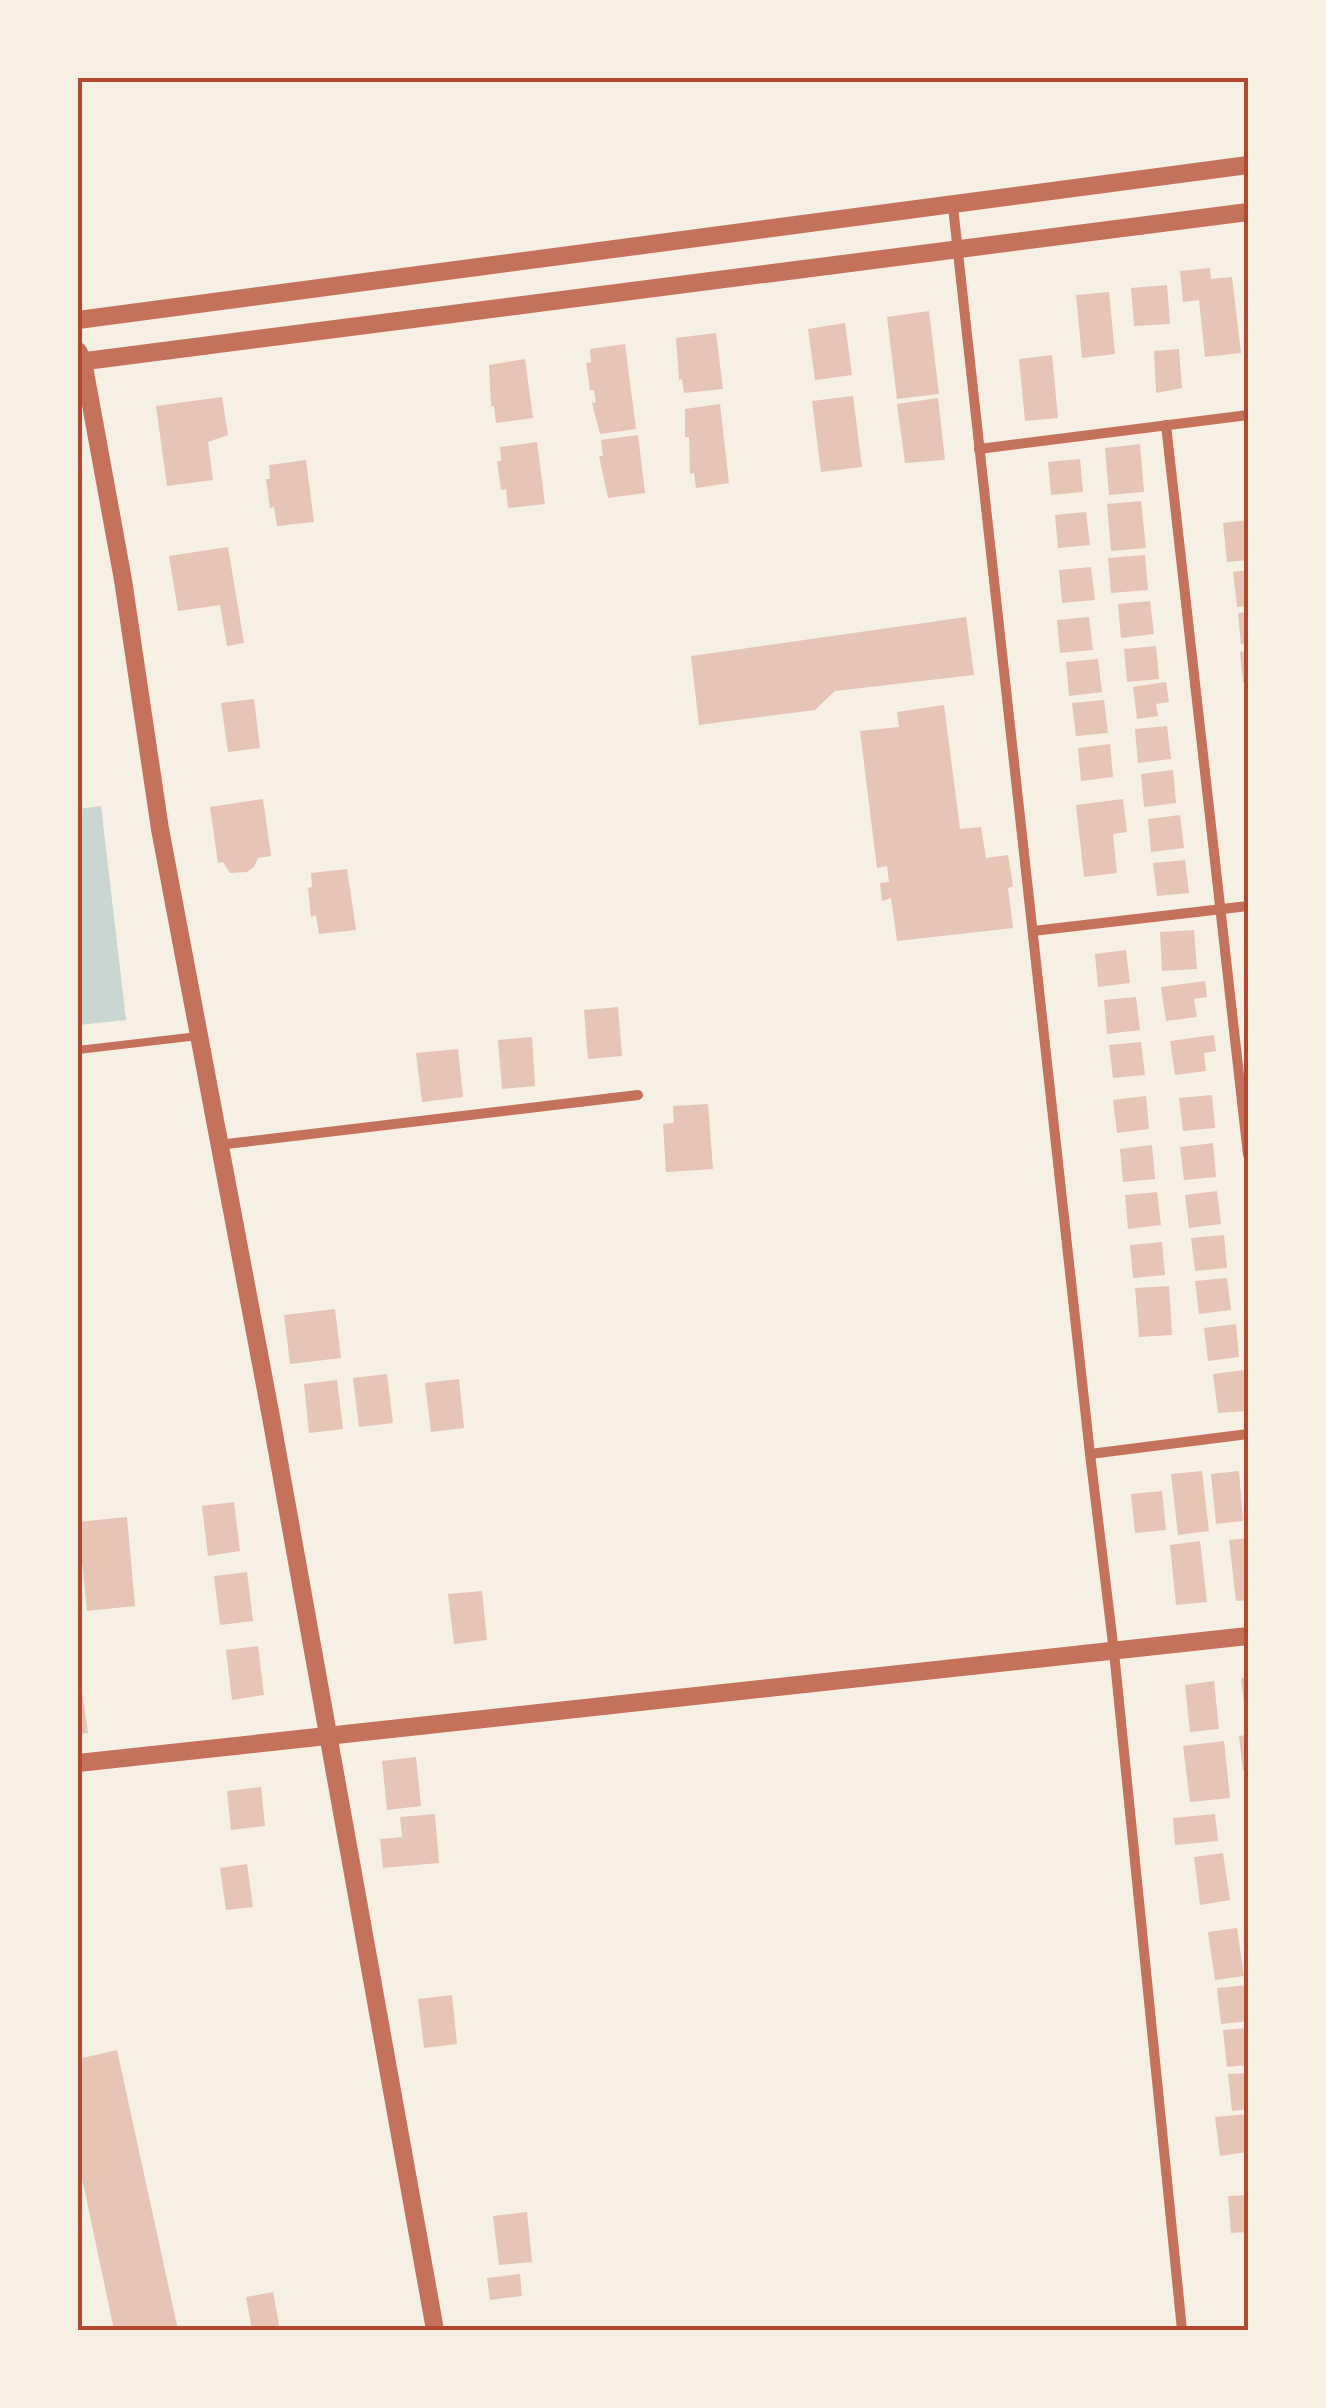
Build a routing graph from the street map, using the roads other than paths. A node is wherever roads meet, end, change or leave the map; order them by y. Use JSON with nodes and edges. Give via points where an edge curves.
{"nodes":[{"id":1,"x":1248,"y":165,"type":"edge"},
{"id":2,"x":953,"y":207,"type":"junction"},
{"id":3,"x":1248,"y":212,"type":"edge"},
{"id":4,"x":958,"y":250,"type":"junction"},
{"id":5,"x":78,"y":320,"type":"edge"},
{"id":6,"x":79,"y":358,"type":"edge"},
{"id":7,"x":1248,"y":414,"type":"edge"},
{"id":8,"x":1166,"y":424,"type":"junction"},
{"id":9,"x":979,"y":449,"type":"junction"},
{"id":10,"x":1248,"y":906,"type":"edge"},
{"id":11,"x":1220,"y":909,"type":"junction"},
{"id":12,"x":1033,"y":931,"type":"junction"},
{"id":13,"x":198,"y":1036,"type":"junction"},
{"id":14,"x":78,"y":1050,"type":"edge"},
{"id":15,"x":638,"y":1095,"type":"dead end"},
{"id":16,"x":218,"y":1145,"type":"junction"},
{"id":17,"x":1248,"y":1155,"type":"edge"},
{"id":18,"x":1248,"y":1434,"type":"edge"},
{"id":19,"x":1090,"y":1454,"type":"junction"},
{"id":20,"x":1248,"y":1636,"type":"edge"},
{"id":21,"x":1114,"y":1652,"type":"junction"},
{"id":22,"x":327,"y":1736,"type":"junction"},
{"id":23,"x":78,"y":1763,"type":"edge"},
{"id":24,"x":435,"y":2330,"type":"edge"},
{"id":25,"x":1182,"y":2330,"type":"edge"}],
"edges":[{"from":1,"to":2,"type":"street"},
{"from":2,"to":4,"type":"street"},
{"from":2,"to":5,"type":"street"},
{"from":3,"to":4,"type":"street"},
{"from":4,"to":6,"type":"street"},
{"from":4,"to":9,"type":"street"},
{"from":6,"to":13,"type":"street"},
{"from":7,"to":8,"type":"street"},
{"from":8,"to":9,"type":"street"},
{"from":8,"to":11,"type":"street"},
{"from":9,"to":12,"type":"street"},
{"from":10,"to":11,"type":"street"},
{"from":11,"to":12,"type":"street"},
{"from":11,"to":17,"type":"street"},
{"from":12,"to":19,"type":"street"},
{"from":13,"to":14,"type":"lane"},
{"from":13,"to":16,"type":"street"},
{"from":15,"to":16,"type":"street"},
{"from":16,"to":22,"type":"street"},
{"from":18,"to":19,"type":"street"},
{"from":19,"to":21,"type":"street"},
{"from":20,"to":21,"type":"street"},
{"from":21,"to":22,"type":"street"},
{"from":21,"to":25,"type":"street"},
{"from":22,"to":23,"type":"street"},
{"from":22,"to":24,"type":"street"}]}
